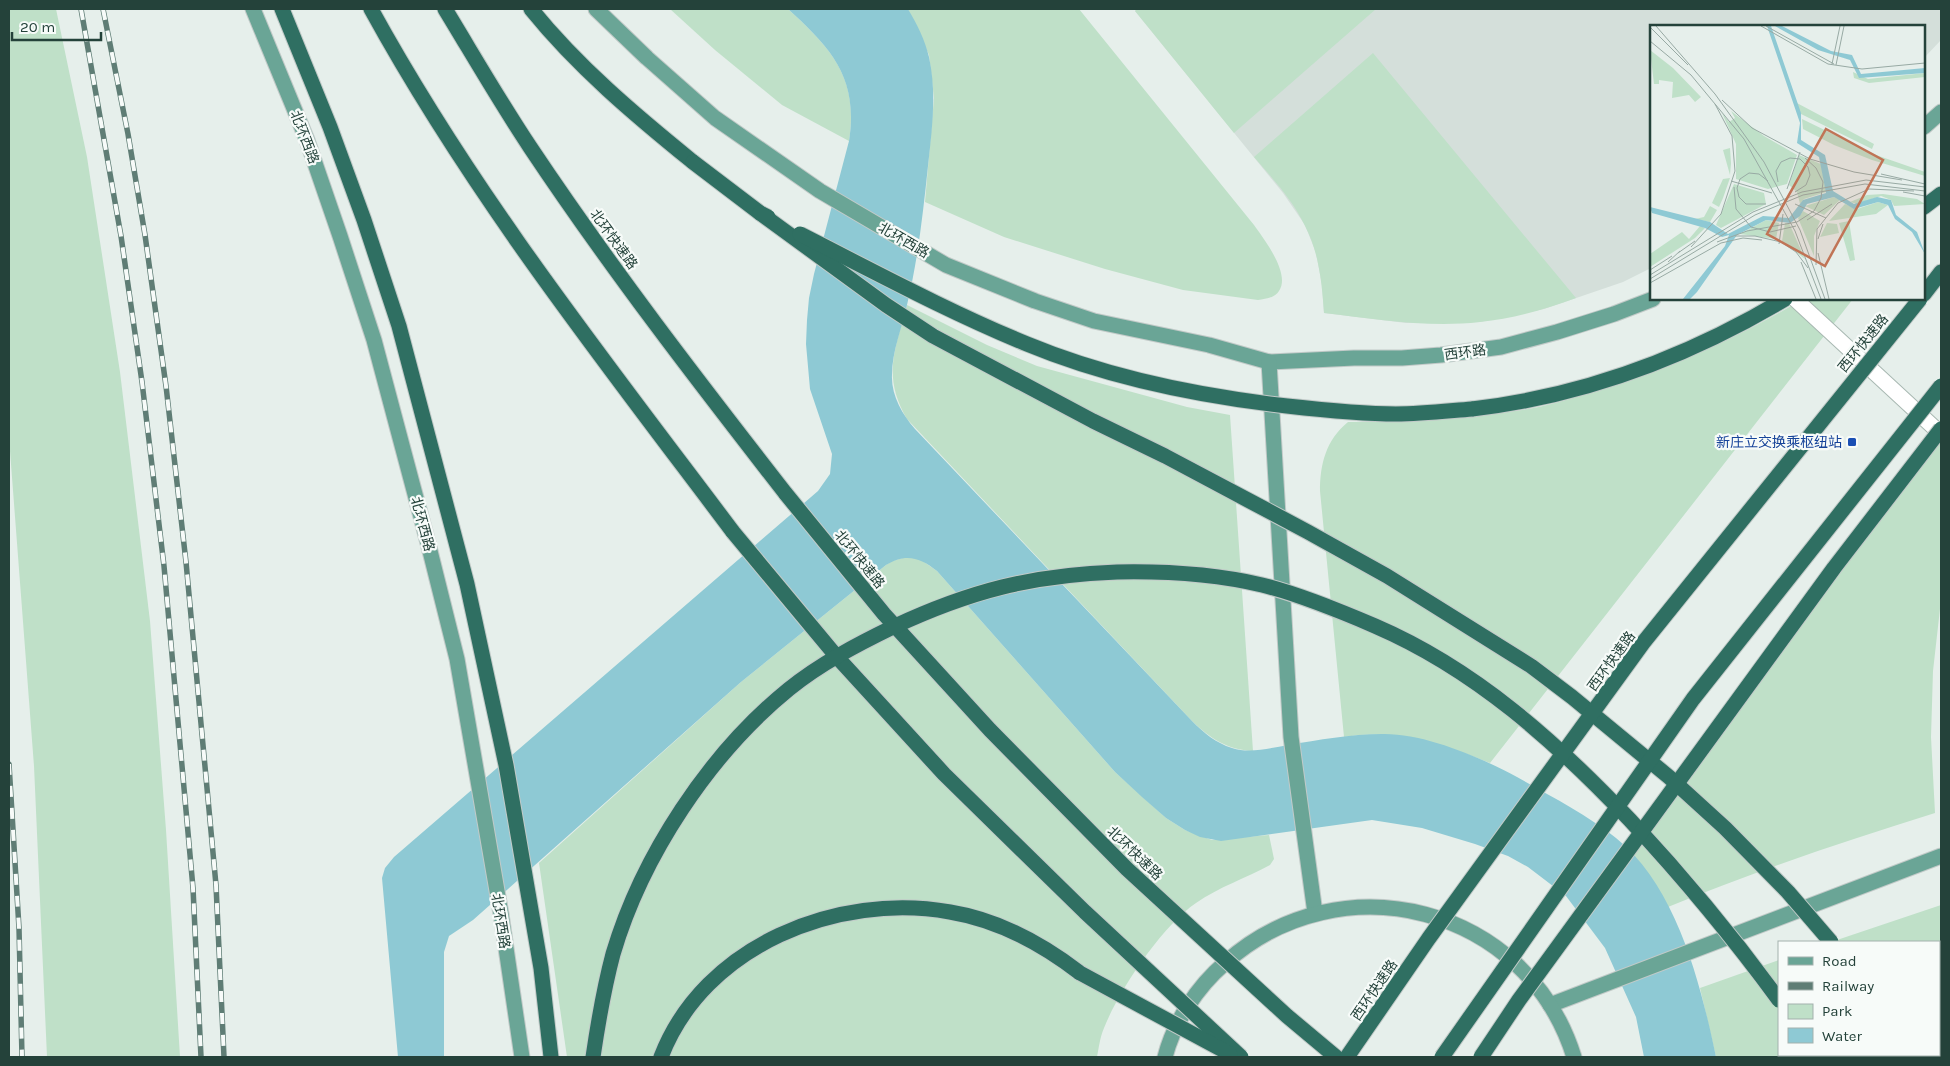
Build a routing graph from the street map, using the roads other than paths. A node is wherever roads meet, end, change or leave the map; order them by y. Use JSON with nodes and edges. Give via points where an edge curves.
{"nodes":[{"id":1,"x":253,"y":9,"type":"edge"},
{"id":2,"x":282,"y":9,"type":"edge"},
{"id":3,"x":372,"y":9,"type":"edge"},
{"id":4,"x":445,"y":9,"type":"edge"},
{"id":5,"x":531,"y":9,"type":"edge"},
{"id":6,"x":596,"y":9,"type":"edge"},
{"id":7,"x":1941,"y":112,"type":"edge"},
{"id":8,"x":1925,"y":126,"type":"edge"},
{"id":9,"x":1941,"y":194,"type":"edge"},
{"id":10,"x":1925,"y":206,"type":"edge"},
{"id":11,"x":760,"y":214,"type":"junction"},
{"id":12,"x":1941,"y":272,"type":"edge"},
{"id":13,"x":1925,"y":293,"type":"edge"},
{"id":14,"x":1650,"y":300,"type":"edge"},
{"id":15,"x":1783,"y":300,"type":"edge"},
{"id":16,"x":1796,"y":300,"type":"edge"},
{"id":17,"x":1919,"y":300,"type":"edge"},
{"id":18,"x":1269,"y":362,"type":"junction"},
{"id":19,"x":1941,"y":386,"type":"edge"},
{"id":20,"x":1941,"y":429,"type":"edge"},
{"id":21,"x":1941,"y":434,"type":"edge"},
{"id":22,"x":1941,"y":856,"type":"edge"},
{"id":23,"x":1316,"y":913,"type":"junction"},
{"id":24,"x":1830,"y":941,"type":"edge"},
{"id":25,"x":1778,"y":999,"type":"edge"},
{"id":26,"x":1550,"y":1005,"type":"junction"},
{"id":27,"x":522,"y":1057,"type":"edge"},
{"id":28,"x":551,"y":1057,"type":"edge"},
{"id":29,"x":594,"y":1057,"type":"edge"},
{"id":30,"x":661,"y":1057,"type":"edge"},
{"id":31,"x":1165,"y":1057,"type":"edge"},
{"id":32,"x":1236,"y":1057,"type":"edge"},
{"id":33,"x":1241,"y":1057,"type":"edge"},
{"id":34,"x":1336,"y":1057,"type":"edge"},
{"id":35,"x":1347,"y":1057,"type":"edge"},
{"id":36,"x":1442,"y":1057,"type":"edge"},
{"id":37,"x":1481,"y":1057,"type":"edge"},
{"id":38,"x":1574,"y":1057,"type":"edge"}],
"edges":[{"from":1,"to":27,"type":"main road","name":"北环西路","via":[[307,140],[374,340],[457,659]]},
{"from":2,"to":28,"type":"highway","via":[[330,127],[399,326],[451,519],[506,765],[541,968]]},
{"from":3,"to":33,"type":"highway","bridge":true,"via":[[480,187],[733,532],[837,657],[944,774],[1085,912]]},
{"from":4,"to":34,"type":"highway","name":"北环快速路","bridge":true,"via":[[529,146],[588,231],[786,494],[884,614],[990,730],[1126,869]]},
{"from":5,"to":11,"type":"highway","bridge":true,"via":[[576,59],[628,108]]},
{"from":6,"to":18,"type":"main road","name":"北环西路","via":[[715,118],[820,191],[946,265],[1094,321],[1209,345]]},
{"from":7,"to":8,"type":"main road"},
{"from":9,"to":10,"type":"highway"},
{"from":11,"to":15,"type":"highway","bridge":true,"via":[[954,312],[1053,354],[1173,388],[1323,410],[1428,413],[1500,406],[1564,393],[1643,369],[1694,347]]},
{"from":11,"to":24,"type":"highway","bridge":true,"via":[[933,336],[1285,519],[1387,576],[1531,666],[1669,777],[1725,828],[1788,892]]},
{"from":12,"to":13,"type":"highway"},
{"from":14,"to":18,"type":"main road","name":"西环路","via":[[1501,347],[1402,358]]},
{"from":16,"to":21,"type":"lane"},
{"from":17,"to":35,"type":"highway","name":"西环快速路","bridge":true,"via":[[1643,643],[1429,938]]},
{"from":18,"to":23,"type":"main road","via":[[1291,737]]},
{"from":19,"to":36,"type":"highway","bridge":true,"via":[[1693,700]]},
{"from":20,"to":37,"type":"highway","bridge":true,"via":[[1834,568],[1519,1000]]},
{"from":22,"to":26,"type":"main road"},
{"from":23,"to":26,"type":"main road","via":[[1369,906],[1393,907],[1439,918],[1482,938],[1502,952]]},
{"from":23,"to":31,"type":"main road","via":[[1264,934],[1215,971],[1179,1022]]},
{"from":25,"to":29,"type":"highway","bridge":true,"via":[[1709,909],[1606,795],[1504,702],[1461,673],[1377,626],[1262,586],[1163,573],[1093,573],[1055,576],[983,591],[909,620],[821,666],[787,690],[759,716],[720,758],[693,794],[642,882],[612,958]]},
{"from":26,"to":38,"type":"main road"},
{"from":30,"to":32,"type":"highway","bridge":true,"via":[[697,998],[721,974],[760,945],[793,929],[836,916],[901,908],[952,912],[1008,929],[1041,946],[1080,973]]}]}
